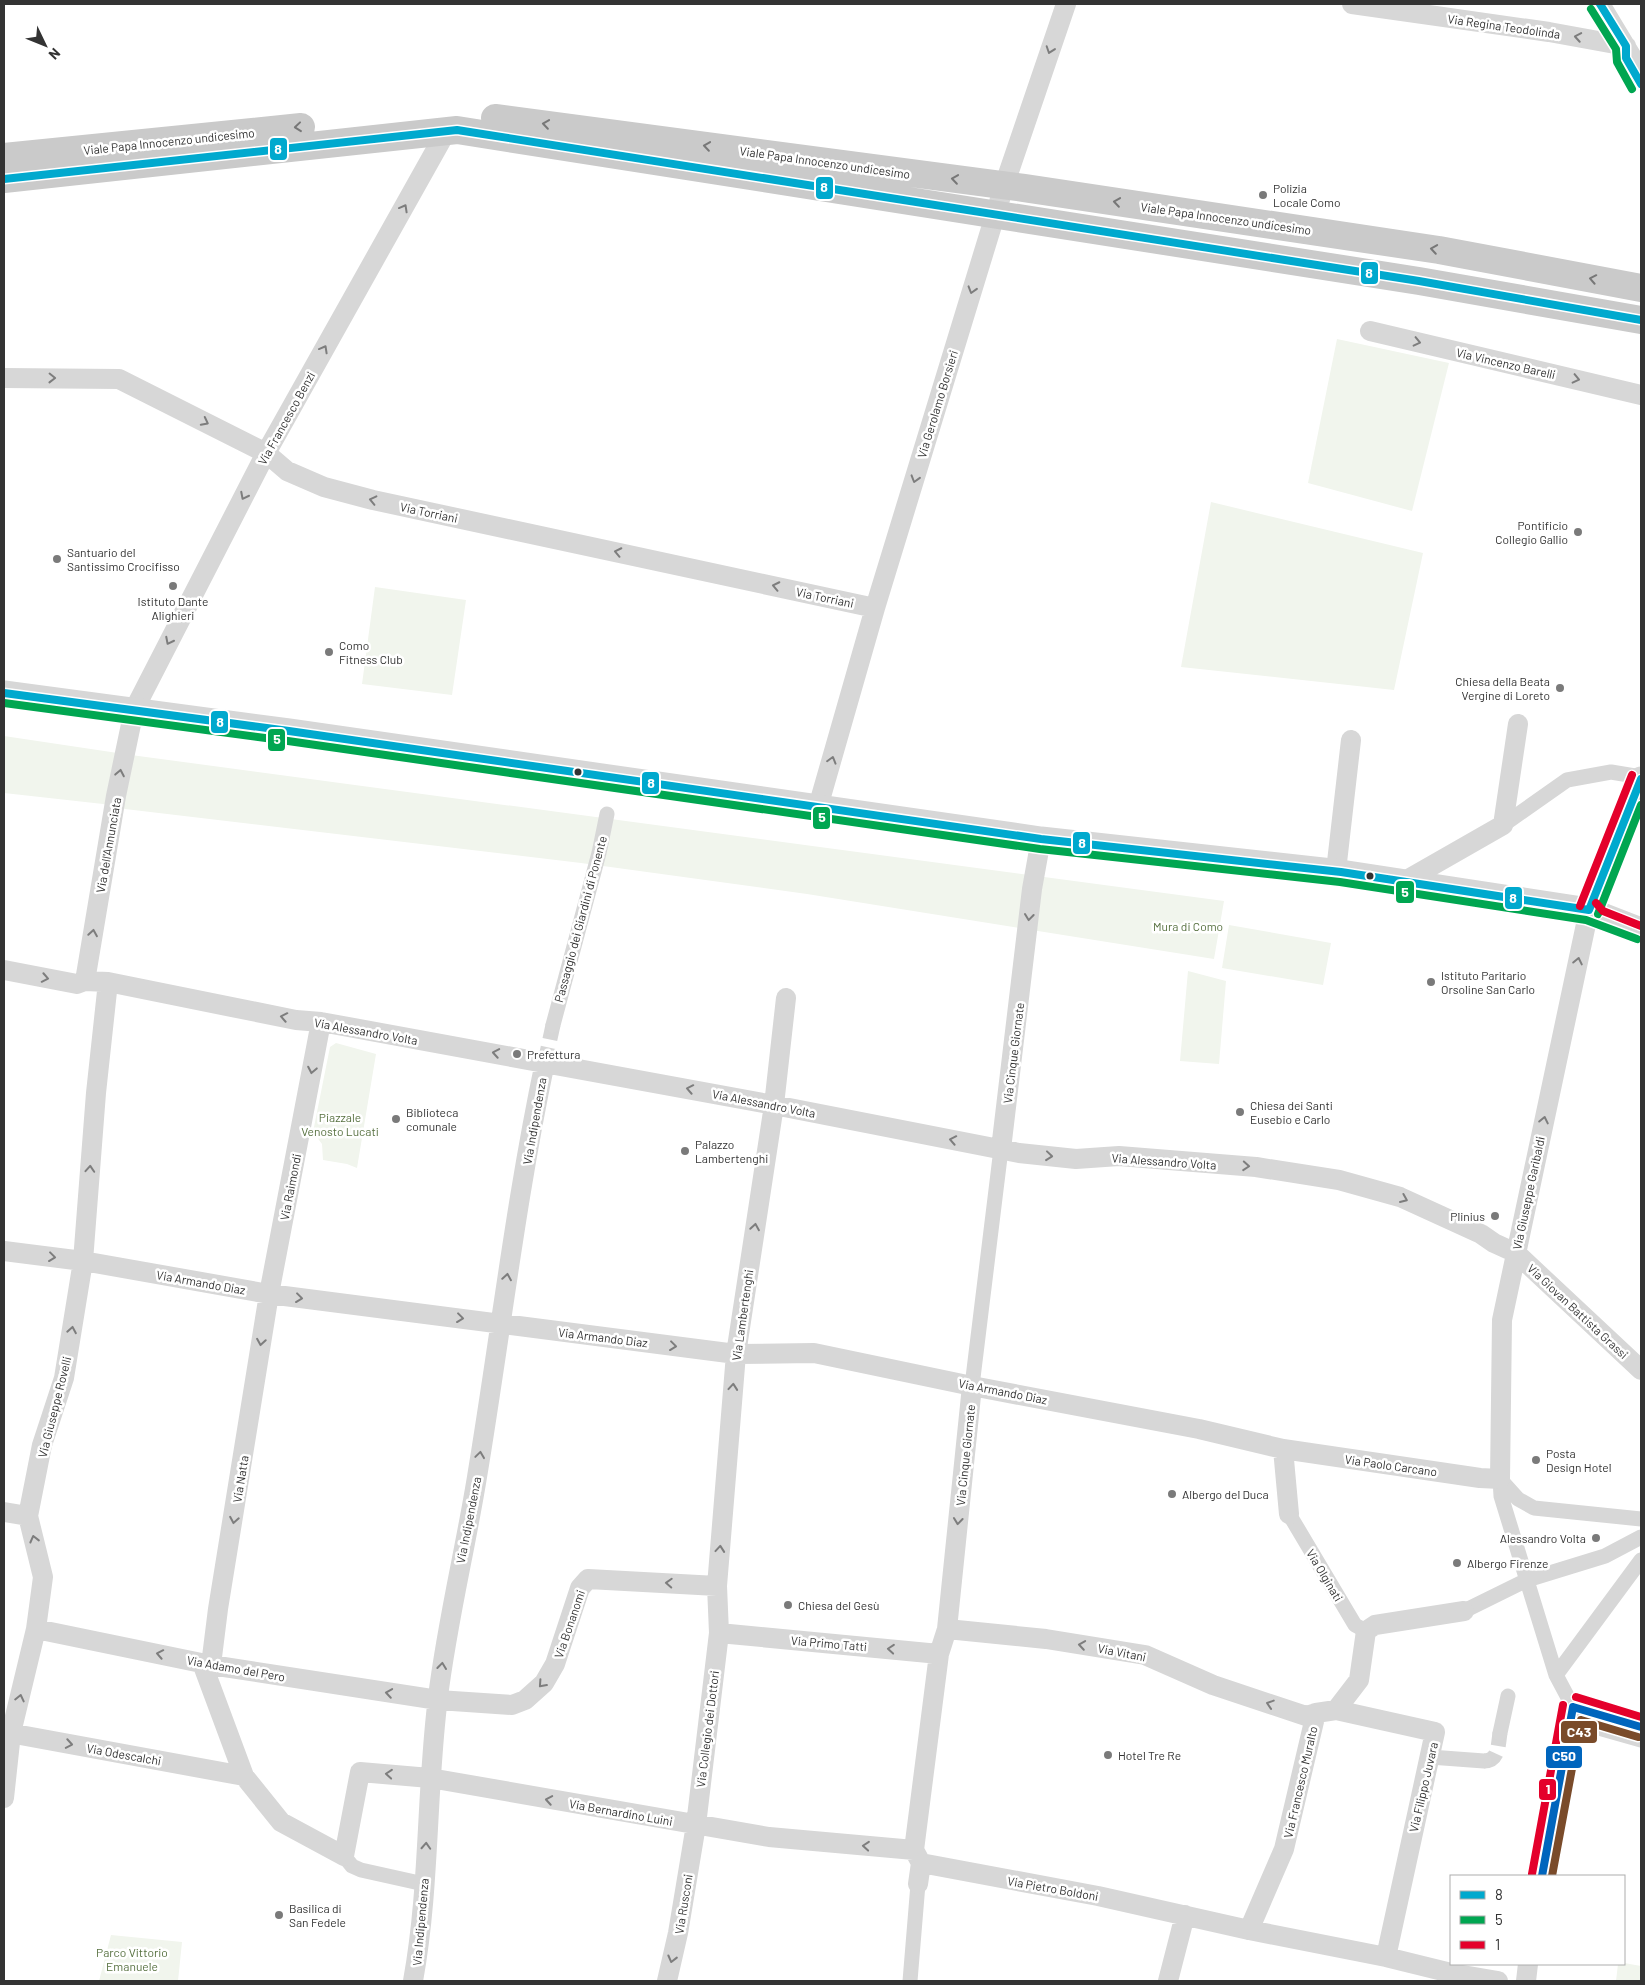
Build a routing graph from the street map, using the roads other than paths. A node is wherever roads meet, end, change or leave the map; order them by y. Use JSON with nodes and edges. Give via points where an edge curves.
{"nodes":[{"id":1,"x":1066,"y":4,"type":"edge"},
{"id":2,"x":1352,"y":4,"type":"edge"},
{"id":3,"x":1600,"y":4,"type":"edge"},
{"id":4,"x":1626,"y":46,"type":"junction"},
{"id":5,"x":1641,"y":72,"type":"edge"},
{"id":6,"x":447,"y":130,"type":"junction"},
{"id":7,"x":4,"y":157,"type":"edge"},
{"id":8,"x":4,"y":179,"type":"edge"},
{"id":9,"x":1004,"y":186,"type":"junction"},
{"id":10,"x":995,"y":215,"type":"junction"},
{"id":11,"x":1641,"y":288,"type":"edge"},
{"id":12,"x":1641,"y":320,"type":"edge"},
{"id":13,"x":1370,"y":331,"type":"dead end"},
{"id":14,"x":4,"y":378,"type":"edge"},
{"id":15,"x":1641,"y":394,"type":"edge"},
{"id":16,"x":266,"y":453,"type":"junction"},
{"id":17,"x":875,"y":608,"type":"junction"},
{"id":18,"x":4,"y":693,"type":"edge"},
{"id":19,"x":134,"y":710,"type":"junction"},
{"id":20,"x":1518,"y":724,"type":"dead end"},
{"id":21,"x":1351,"y":740,"type":"dead end"},
{"id":22,"x":1641,"y":778,"type":"edge"},
{"id":23,"x":818,"y":807,"type":"junction"},
{"id":24,"x":607,"y":814,"type":"dead end"},
{"id":25,"x":1503,"y":825,"type":"junction"},
{"id":26,"x":1041,"y":839,"type":"junction"},
{"id":27,"x":1336,"y":871,"type":"junction"},
{"id":28,"x":1405,"y":881,"type":"junction"},
{"id":29,"x":1589,"y":910,"type":"junction"},
{"id":30,"x":1641,"y":930,"type":"edge"},
{"id":31,"x":4,"y":970,"type":"edge"},
{"id":32,"x":85,"y":981,"type":"junction"},
{"id":33,"x":108,"y":982,"type":"junction"},
{"id":34,"x":786,"y":998,"type":"dead end"},
{"id":35,"x":322,"y":1022,"type":"junction"},
{"id":36,"x":552,"y":1025,"type":"tunnel mouth"},
{"id":37,"x":545,"y":1062,"type":"junction"},
{"id":38,"x":774,"y":1105,"type":"junction"},
{"id":39,"x":1001,"y":1149,"type":"junction"},
{"id":40,"x":4,"y":1250,"type":"edge"},
{"id":41,"x":1516,"y":1253,"type":"junction"},
{"id":42,"x":83,"y":1260,"type":"junction"},
{"id":43,"x":269,"y":1294,"type":"junction"},
{"id":44,"x":500,"y":1324,"type":"junction"},
{"id":45,"x":736,"y":1354,"type":"junction"},
{"id":46,"x":1641,"y":1370,"type":"edge"},
{"id":47,"x":972,"y":1386,"type":"junction"},
{"id":48,"x":1283,"y":1450,"type":"junction"},
{"id":49,"x":1500,"y":1479,"type":"junction"},
{"id":50,"x":4,"y":1512,"type":"edge"},
{"id":51,"x":1289,"y":1514,"type":"joint"},
{"id":52,"x":28,"y":1516,"type":"junction"},
{"id":53,"x":1641,"y":1519,"type":"edge"},
{"id":54,"x":1641,"y":1537,"type":"edge"},
{"id":55,"x":1641,"y":1560,"type":"edge"},
{"id":56,"x":1527,"y":1580,"type":"junction"},
{"id":57,"x":718,"y":1586,"type":"junction"},
{"id":58,"x":1464,"y":1611,"type":"joint"},
{"id":59,"x":36,"y":1629,"type":"junction"},
{"id":60,"x":947,"y":1629,"type":"junction"},
{"id":61,"x":1366,"y":1631,"type":"junction"},
{"id":62,"x":719,"y":1633,"type":"junction"},
{"id":63,"x":939,"y":1654,"type":"junction"},
{"id":64,"x":207,"y":1664,"type":"junction"},
{"id":65,"x":1556,"y":1676,"type":"junction"},
{"id":66,"x":1508,"y":1696,"type":"dead end"},
{"id":67,"x":438,"y":1700,"type":"junction"},
{"id":68,"x":1573,"y":1706,"type":"junction"},
{"id":69,"x":1336,"y":1710,"type":"junction"},
{"id":70,"x":1316,"y":1713,"type":"junction"},
{"id":71,"x":1641,"y":1727,"type":"edge"},
{"id":72,"x":8,"y":1733,"type":"edge"},
{"id":73,"x":1500,"y":1733,"type":"tunnel mouth"},
{"id":74,"x":1641,"y":1740,"type":"edge"},
{"id":75,"x":1430,"y":1757,"type":"junction"},
{"id":76,"x":1484,"y":1761,"type":"dead end"},
{"id":77,"x":244,"y":1776,"type":"junction"},
{"id":78,"x":430,"y":1778,"type":"junction"},
{"id":79,"x":4,"y":1798,"type":"edge"},
{"id":80,"x":696,"y":1825,"type":"junction"},
{"id":81,"x":344,"y":1856,"type":"junction"},
{"id":82,"x":918,"y":1857,"type":"junction"},
{"id":83,"x":1542,"y":1875,"type":"edge"},
{"id":84,"x":424,"y":1884,"type":"junction"},
{"id":85,"x":918,"y":1884,"type":"joint"},
{"id":86,"x":1185,"y":1915,"type":"junction"},
{"id":87,"x":1249,"y":1930,"type":"junction"},
{"id":88,"x":1386,"y":1957,"type":"junction"},
{"id":89,"x":1528,"y":1965,"type":"edge"},
{"id":90,"x":1450,"y":1977,"type":"edge"},
{"id":91,"x":413,"y":1981,"type":"edge"},
{"id":92,"x":666,"y":1981,"type":"edge"},
{"id":93,"x":910,"y":1981,"type":"edge"},
{"id":94,"x":1168,"y":1981,"type":"edge"},
{"id":95,"x":1498,"y":1981,"type":"edge"},
{"id":96,"x":1526,"y":1981,"type":"edge"}],
"edges":[{"from":1,"to":9,"type":"street","name":"Via Gerolamo Borsieri","one_way":true},
{"from":4,"to":2,"type":"street","name":"Via Regina Teodolinda","one_way":true},
{"from":3,"to":4,"type":"street"},
{"from":4,"to":5,"type":"street"},
{"from":6,"to":8,"type":"main road","name":"Viale Papa Innocenzo undicesimo"},
{"from":6,"to":10,"type":"main road","name":"Viale Papa Innocenzo undicesimo"},
{"from":16,"to":6,"type":"street","name":"Via Francesco Benzi","one_way":true},
{"from":9,"to":7,"type":"main road","name":"Viale Papa Innocenzo undicesimo","one_way":true,"via":[[446,112]]},
{"from":9,"to":10,"type":"street","name":"Via Gerolamo Borsieri"},
{"from":11,"to":9,"type":"main road","name":"Viale Papa Innocenzo undicesimo","one_way":true,"via":[[1439,250]]},
{"from":10,"to":12,"type":"main road","name":"Viale Papa Innocenzo undicesimo","via":[[1419,281]]},
{"from":10,"to":17,"type":"street","name":"Via Gerolamo Borsieri","one_way":true},
{"from":13,"to":15,"type":"street","name":"Via Vincenzo Barelli","one_way":true},
{"from":14,"to":16,"type":"street","name":"Via Torriani","one_way":true,"via":[[119,379]]},
{"from":17,"to":16,"type":"street","name":"Via Torriani","one_way":true,"via":[[373,500],[324,487],[287,471]]},
{"from":16,"to":19,"type":"street","name":"Via Francesco Benzi","one_way":true},
{"from":23,"to":17,"type":"street","name":"Via Gerolamo Borsieri","one_way":true},
{"from":18,"to":19,"type":"street"},
{"from":19,"to":23,"type":"street"},
{"from":32,"to":19,"type":"street","name":"Via dell'Annunciata","one_way":true},
{"from":20,"to":25,"type":"street"},
{"from":21,"to":27,"type":"street"},
{"from":22,"to":25,"type":"street","via":[[1611,772],[1567,780]]},
{"from":22,"to":29,"type":"street"},
{"from":23,"to":26,"type":"street"},
{"from":24,"to":36,"type":"street","name":"Passaggio dei Giardini di Ponente"},
{"from":25,"to":28,"type":"street"},
{"from":26,"to":27,"type":"street"},
{"from":26,"to":39,"type":"street","name":"Via Cinque Giornate","one_way":true},
{"from":27,"to":28,"type":"street"},
{"from":28,"to":29,"type":"street"},
{"from":29,"to":30,"type":"street"},
{"from":41,"to":29,"type":"street","name":"Via Giuseppe Garibaldi","one_way":true},
{"from":31,"to":32,"type":"street","name":"Via Alessandro Volta","one_way":true,"via":[[77,984]]},
{"from":32,"to":33,"type":"street","name":"Via Alessandro Volta"},
{"from":35,"to":33,"type":"street","name":"Via Alessandro Volta","one_way":true,"via":[[296,1020]]},
{"from":42,"to":33,"type":"street","name":"Via Giuseppe Rovelli","one_way":true},
{"from":34,"to":38,"type":"street","name":"Via Lambertenghi"},
{"from":37,"to":35,"type":"street","name":"Via Alessandro Volta","one_way":true},
{"from":35,"to":43,"type":"street","name":"Via Raimondi","one_way":true},
{"from":38,"to":37,"type":"street","name":"Via Alessandro Volta","one_way":true},
{"from":44,"to":37,"type":"street","name":"Via Indipendenza","one_way":true},
{"from":39,"to":38,"type":"street","name":"Via Alessandro Volta","one_way":true},
{"from":45,"to":38,"type":"street","name":"Via Lambertenghi","one_way":true},
{"from":39,"to":41,"type":"street","name":"Via Alessandro Volta","one_way":true,"via":[[1076,1159],[1120,1156],[1256,1167],[1338,1180],[1400,1197]]},
{"from":39,"to":47,"type":"street","name":"Via Cinque Giornate"},
{"from":40,"to":42,"type":"street","name":"Via Armando Diaz","one_way":true},
{"from":41,"to":46,"type":"street","name":"Via Giovan Battista Grassi"},
{"from":41,"to":49,"type":"street","name":"Via Giuseppe Garibaldi","via":[[1502,1320]]},
{"from":42,"to":43,"type":"street","name":"Via Armando Diaz"},
{"from":52,"to":42,"type":"street","name":"Via Giuseppe Rovelli","one_way":true,"via":[[42,1445],[64,1378]]},
{"from":43,"to":44,"type":"street","name":"Via Armando Diaz","one_way":true},
{"from":43,"to":64,"type":"street","name":"Via Natta","one_way":true},
{"from":44,"to":45,"type":"street","name":"Via Armando Diaz","one_way":true},
{"from":67,"to":44,"type":"street","name":"Via Indipendenza","one_way":true,"via":[[445,1641],[477,1478]]},
{"from":45,"to":47,"type":"street","name":"Via Armando Diaz","via":[[814,1353]]},
{"from":57,"to":45,"type":"street","name":"Via Lambertenghi","one_way":true},
{"from":47,"to":48,"type":"street","name":"Via Armando Diaz","via":[[1199,1429]]},
{"from":47,"to":60,"type":"street","name":"Via Cinque Giornate","one_way":true},
{"from":48,"to":49,"type":"street","name":"Via Paolo Carcano"},
{"from":48,"to":51,"type":"street"},
{"from":49,"to":53,"type":"street","via":[[1518,1499],[1534,1508]]},
{"from":49,"to":56,"type":"street","via":[[1501,1496]]},
{"from":50,"to":52,"type":"street"},
{"from":51,"to":61,"type":"street","name":"Via Olginati","via":[[1355,1625]]},
{"from":59,"to":52,"type":"street","name":"Via Giuseppe Rovelli","one_way":true,"via":[[43,1577]]},
{"from":54,"to":56,"type":"street","via":[[1605,1556]]},
{"from":55,"to":65,"type":"street"},
{"from":56,"to":58,"type":"street"},
{"from":56,"to":65,"type":"street"},
{"from":57,"to":62,"type":"street","name":"Via Lambertenghi"},
{"from":57,"to":67,"type":"street","name":"Via Bonanomi","one_way":true,"via":[[588,1579],[580,1588],[556,1664],[544,1683],[525,1700],[512,1706]]},
{"from":58,"to":61,"type":"street","via":[[1376,1625]]},
{"from":64,"to":59,"type":"street","name":"Via Adamo del Pero","one_way":true},
{"from":72,"to":59,"type":"street","name":"Via Giuseppe Rovelli","one_way":true},
{"from":60,"to":63,"type":"street","name":"Via Cinque Giornate"},
{"from":70,"to":60,"type":"street","name":"Via Vitani","one_way":true,"via":[[1306,1716],[1213,1685],[1145,1655],[1046,1639]]},
{"from":61,"to":69,"type":"street","via":[[1359,1680]]},
{"from":63,"to":62,"type":"street","name":"Via Primo Tatti","one_way":true},
{"from":62,"to":80,"type":"street","name":"Via Collegio dei Dottori"},
{"from":63,"to":82,"type":"street","name":"Via Cinque Giornate"},
{"from":67,"to":64,"type":"street","name":"Via Adamo del Pero","one_way":true},
{"from":64,"to":77,"type":"street","name":"Via Natta"},
{"from":65,"to":68,"type":"street"},
{"from":66,"to":73,"type":"street"},
{"from":67,"to":78,"type":"street","name":"Via Indipendenza"},
{"from":68,"to":71,"type":"street"},
{"from":68,"to":74,"type":"street","via":[[1588,1725]]},
{"from":68,"to":83,"type":"street"},
{"from":69,"to":70,"type":"street","name":"Via Francesco Muralto"},
{"from":69,"to":75,"type":"street","name":"Via Filippo Juvara","via":[[1435,1732]]},
{"from":70,"to":87,"type":"street","name":"Via Francesco Muralto","via":[[1284,1849]]},
{"from":72,"to":77,"type":"street","name":"Via Odescalchi","one_way":true},
{"from":72,"to":79,"type":"street","name":"Via Giuseppe Rovelli"},
{"from":75,"to":76,"type":"street"},
{"from":75,"to":88,"type":"street","name":"Via Filippo Juvara"},
{"from":77,"to":81,"type":"street","name":"Via Natta","via":[[281,1822]]},
{"from":80,"to":78,"type":"street","name":"Via Bernardino Luini","one_way":true},
{"from":78,"to":81,"type":"street","name":"Via Bernardino Luini","one_way":true,"via":[[360,1772]]},
{"from":84,"to":78,"type":"street","name":"Via Indipendenza","one_way":true},
{"from":82,"to":80,"type":"street","name":"Via Bernardino Luini","one_way":true},
{"from":80,"to":92,"type":"street","name":"Via Rusconi","one_way":true,"via":[[678,1933]]},
{"from":81,"to":84,"type":"street","via":[[352,1866],[361,1870]]},
{"from":82,"to":85,"type":"street","name":"Via Cinque Giornate"},
{"from":82,"to":86,"type":"street","name":"Via Pietro Boldoni"},
{"from":84,"to":91,"type":"street","name":"Via Indipendenza"},
{"from":85,"to":93,"type":"street","name":"Via Cinque Giornate"},
{"from":86,"to":87,"type":"street","name":"Via Pietro Boldoni"},
{"from":86,"to":94,"type":"street"},
{"from":87,"to":88,"type":"street","name":"Via Pietro Boldoni"},
{"from":88,"to":90,"type":"street","name":"Via Pietro Boldoni"},
{"from":89,"to":96,"type":"street"},
{"from":90,"to":95,"type":"street","name":"Via Pietro Boldoni"}]}
